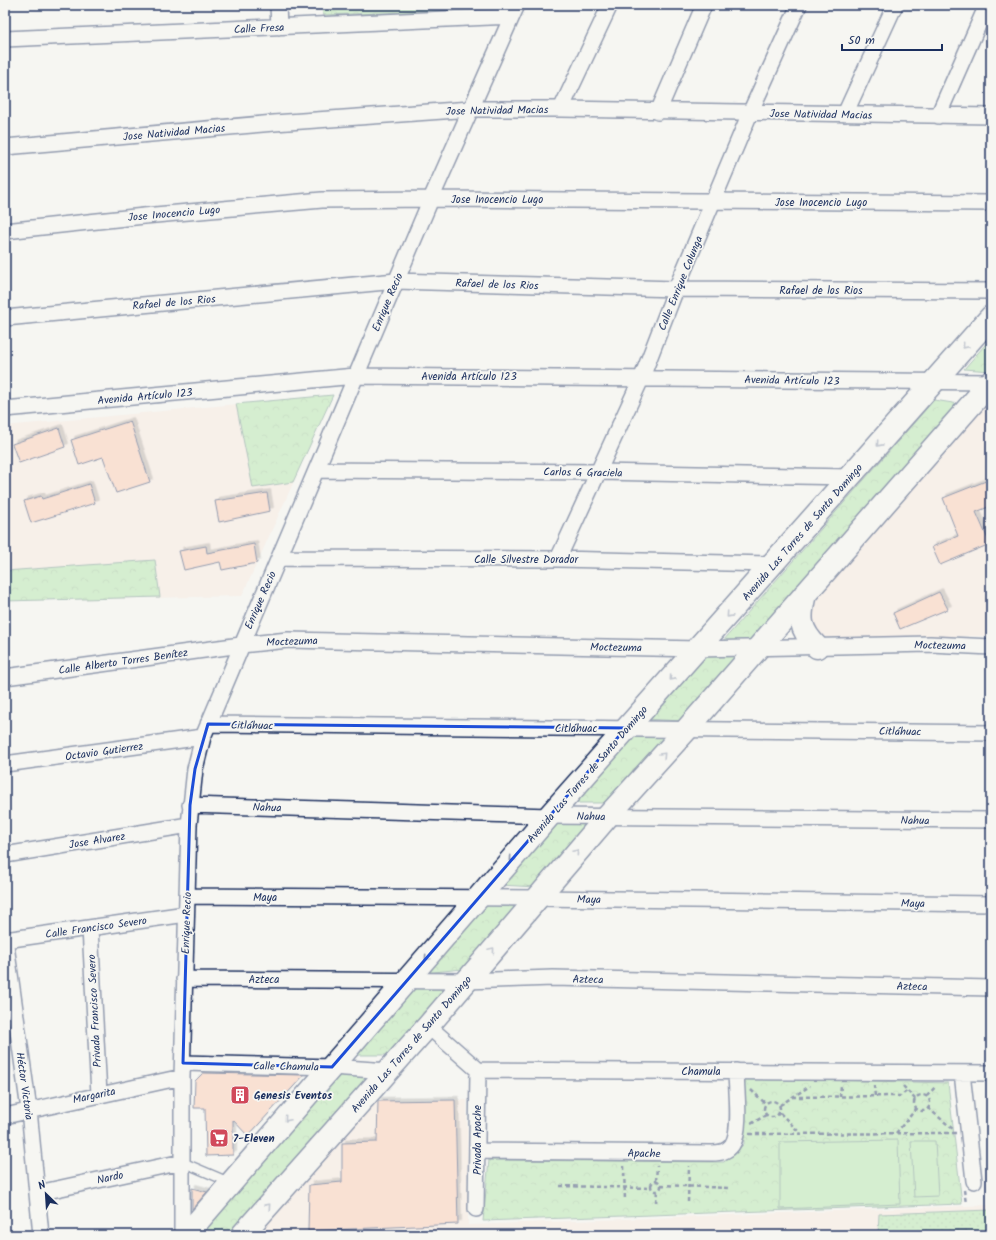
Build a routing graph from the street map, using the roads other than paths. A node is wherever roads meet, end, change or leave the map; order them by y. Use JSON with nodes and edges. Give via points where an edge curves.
{"nodes":[{"id":1,"x":278,"y":5,"type":"edge"},
{"id":2,"x":610,"y":5,"type":"edge"},
{"id":3,"x":704,"y":5,"type":"edge"},
{"id":4,"x":799,"y":5,"type":"edge"},
{"id":5,"x":895,"y":5,"type":"edge"},
{"id":6,"x":987,"y":5,"type":"edge"},
{"id":7,"x":515,"y":10,"type":"edge"},
{"id":8,"x":279,"y":27,"type":"junction"},
{"id":9,"x":5,"y":39,"type":"edge"},
{"id":10,"x":471,"y":109,"type":"junction"},
{"id":11,"x":561,"y":109,"type":"junction"},
{"id":12,"x":658,"y":112,"type":"junction"},
{"id":13,"x":750,"y":113,"type":"junction"},
{"id":14,"x":845,"y":114,"type":"junction"},
{"id":15,"x":938,"y":116,"type":"junction"},
{"id":16,"x":991,"y":116,"type":"edge"},
{"id":17,"x":5,"y":147,"type":"edge"},
{"id":18,"x":431,"y":198,"type":"junction"},
{"id":19,"x":714,"y":201,"type":"junction"},
{"id":20,"x":991,"y":203,"type":"edge"},
{"id":21,"x":5,"y":231,"type":"edge"},
{"id":22,"x":396,"y":281,"type":"junction"},
{"id":23,"x":676,"y":289,"type":"junction"},
{"id":24,"x":991,"y":291,"type":"edge"},
{"id":25,"x":991,"y":317,"type":"edge"},
{"id":26,"x":5,"y":318,"type":"edge"},
{"id":27,"x":355,"y":376,"type":"junction"},
{"id":28,"x":642,"y":377,"type":"junction"},
{"id":29,"x":991,"y":382,"type":"edge"},
{"id":30,"x":934,"y":383,"type":"junction"},
{"id":31,"x":5,"y":409,"type":"edge"},
{"id":32,"x":316,"y":470,"type":"junction"},
{"id":33,"x":600,"y":472,"type":"junction"},
{"id":34,"x":850,"y":477,"type":"junction"},
{"id":35,"x":279,"y":558,"type":"junction"},
{"id":36,"x":558,"y":559,"type":"junction"},
{"id":37,"x":774,"y":564,"type":"junction"},
{"id":38,"x":805,"y":594,"type":"junction"},
{"id":39,"x":241,"y":645,"type":"junction"},
{"id":40,"x":817,"y":647,"type":"junction"},
{"id":41,"x":991,"y":647,"type":"edge"},
{"id":42,"x":698,"y":649,"type":"junction"},
{"id":43,"x":757,"y":649,"type":"junction"},
{"id":44,"x":5,"y":677,"type":"edge"},
{"id":45,"x":626,"y":728,"type":"junction"},
{"id":46,"x":688,"y":728,"type":"junction"},
{"id":47,"x":205,"y":731,"type":"junction"},
{"id":48,"x":991,"y":733,"type":"edge"},
{"id":49,"x":5,"y":764,"type":"edge"},
{"id":50,"x":190,"y":805,"type":"junction"},
{"id":51,"x":549,"y":816,"type":"junction"},
{"id":52,"x":607,"y":817,"type":"junction"},
{"id":53,"x":991,"y":820,"type":"edge"},
{"id":54,"x":190,"y":825,"type":"junction"},
{"id":55,"x":5,"y":856,"type":"edge"},
{"id":56,"x":187,"y":896,"type":"junction"},
{"id":57,"x":479,"y":898,"type":"junction"},
{"id":58,"x":536,"y":898,"type":"junction"},
{"id":59,"x":991,"y":904,"type":"edge"},
{"id":60,"x":186,"y":914,"type":"junction"},
{"id":61,"x":90,"y":928,"type":"junction"},
{"id":62,"x":5,"y":939,"type":"edge"},
{"id":63,"x":184,"y":979,"type":"junction"},
{"id":64,"x":408,"y":980,"type":"junction"},
{"id":65,"x":467,"y":981,"type":"junction"},
{"id":66,"x":991,"y":988,"type":"edge"},
{"id":67,"x":428,"y":1026,"type":"junction"},
{"id":68,"x":11,"y":1027,"type":"edge"},
{"id":69,"x":332,"y":1067,"type":"junction"},
{"id":70,"x":183,"y":1070,"type":"junction"},
{"id":71,"x":478,"y":1070,"type":"junction"},
{"id":72,"x":388,"y":1071,"type":"junction"},
{"id":73,"x":736,"y":1071,"type":"junction"},
{"id":74,"x":962,"y":1073,"type":"junction"},
{"id":75,"x":991,"y":1073,"type":"edge"},
{"id":76,"x":99,"y":1094,"type":"junction"},
{"id":77,"x":29,"y":1110,"type":"junction"},
{"id":78,"x":5,"y":1116,"type":"edge"},
{"id":79,"x":478,"y":1151,"type":"junction"},
{"id":80,"x":182,"y":1162,"type":"junction"},
{"id":81,"x":974,"y":1180,"type":"dead end"},
{"id":82,"x":231,"y":1183,"type":"junction"},
{"id":83,"x":38,"y":1193,"type":"junction"},
{"id":84,"x":476,"y":1209,"type":"dead end"},
{"id":85,"x":41,"y":1235,"type":"edge"},
{"id":86,"x":182,"y":1235,"type":"edge"},
{"id":87,"x":186,"y":1235,"type":"edge"},
{"id":88,"x":242,"y":1235,"type":"edge"}],
"edges":[{"from":1,"to":8,"type":"street"},
{"from":2,"to":11,"type":"street"},
{"from":3,"to":12,"type":"street"},
{"from":4,"to":13,"type":"street","name":"Calle Enrique Colunga"},
{"from":5,"to":14,"type":"street"},
{"from":6,"to":15,"type":"street"},
{"from":7,"to":8,"type":"street","name":"Calle Fresa"},
{"from":7,"to":10,"type":"street","name":"Enrique Recio"},
{"from":8,"to":9,"type":"street","name":"Calle Fresa"},
{"from":10,"to":11,"type":"street","name":"Jose Natividad Macias"},
{"from":10,"to":17,"type":"street","name":"Jose Natividad Macias","via":[[274,123]]},
{"from":10,"to":18,"type":"street","name":"Enrique Recio"},
{"from":11,"to":12,"type":"street","name":"Jose Natividad Macias"},
{"from":12,"to":13,"type":"street","name":"Jose Natividad Macias"},
{"from":13,"to":14,"type":"street","name":"Jose Natividad Macias"},
{"from":13,"to":19,"type":"street","name":"Calle Enrique Colunga"},
{"from":14,"to":15,"type":"street","name":"Jose Natividad Macias"},
{"from":15,"to":16,"type":"street","name":"Jose Natividad Macias"},
{"from":18,"to":19,"type":"street","name":"Jose Inocencio Lugo"},
{"from":18,"to":21,"type":"street","name":"Jose Inocencio Lugo","via":[[322,200]]},
{"from":18,"to":22,"type":"street","name":"Enrique Recio"},
{"from":19,"to":20,"type":"street","name":"Jose Inocencio Lugo"},
{"from":19,"to":23,"type":"street","name":"Calle Enrique Colunga"},
{"from":22,"to":23,"type":"street","name":"Rafael de los Rios"},
{"from":22,"to":26,"type":"street","name":"Rafael de los Rios"},
{"from":22,"to":27,"type":"street","name":"Enrique Recio"},
{"from":23,"to":24,"type":"street","name":"Rafael de los Rios"},
{"from":23,"to":28,"type":"street","name":"Calle Enrique Colunga"},
{"from":25,"to":30,"type":"street","name":"Avenida Las Torres de Santo Domingo","one_way":true},
{"from":27,"to":28,"type":"street","name":"Avenida Artículo 123"},
{"from":27,"to":31,"type":"street","name":"Avenida Artículo 123"},
{"from":27,"to":32,"type":"street","name":"Enrique Recio"},
{"from":28,"to":30,"type":"street","name":"Avenida Artículo 123"},
{"from":28,"to":33,"type":"street","name":"Calle Enrique Colunga"},
{"from":29,"to":30,"type":"street","name":"Avenida Artículo 123"},
{"from":29,"to":38,"type":"street","name":"Avenida Las Torres de Santo Domingo"},
{"from":30,"to":34,"type":"street","name":"Avenida Las Torres de Santo Domingo","one_way":true},
{"from":32,"to":33,"type":"street","name":"Carlos G Graciela"},
{"from":32,"to":35,"type":"street","name":"Enrique Recio"},
{"from":33,"to":34,"type":"street","name":"Carlos G Graciela"},
{"from":33,"to":36,"type":"street","name":"Calle Enrique Colunga"},
{"from":34,"to":37,"type":"street","name":"Avenida Las Torres de Santo Domingo"},
{"from":35,"to":36,"type":"street","name":"Calle Silvestre Dorador"},
{"from":35,"to":39,"type":"street","name":"Enrique Recio"},
{"from":36,"to":37,"type":"street","name":"Calle Silvestre Dorador"},
{"from":37,"to":42,"type":"street","name":"Avenida Las Torres de Santo Domingo","one_way":true},
{"from":38,"to":40,"type":"street","via":[[801,612],[802,624],[807,637]]},
{"from":38,"to":43,"type":"street","name":"Avenida Las Torres de Santo Domingo"},
{"from":39,"to":42,"type":"street","name":"Moctezuma","via":[[314,640]]},
{"from":39,"to":44,"type":"street","name":"Calle Alberto Torres Benítez"},
{"from":39,"to":47,"type":"street","name":"Enrique Recio"},
{"from":40,"to":41,"type":"street","name":"Moctezuma","via":[[930,644]]},
{"from":40,"to":43,"type":"street","name":"Moctezuma"},
{"from":42,"to":43,"type":"street","name":"Moctezuma"},
{"from":42,"to":45,"type":"street","name":"Avenida Las Torres de Santo Domingo","one_way":true},
{"from":43,"to":46,"type":"street","name":"Avenida Las Torres de Santo Domingo"},
{"from":45,"to":46,"type":"street","name":"Citláhuac"},
{"from":45,"to":47,"type":"street","name":"Citláhuac"},
{"from":45,"to":51,"type":"street","name":"Avenida Las Torres de Santo Domingo"},
{"from":46,"to":48,"type":"street","name":"Citláhuac"},
{"from":52,"to":46,"type":"street","name":"Avenida Las Torres de Santo Domingo","one_way":true},
{"from":47,"to":49,"type":"street","name":"Octavio Gutierrez"},
{"from":47,"to":50,"type":"street","name":"Enrique Recio","via":[[194,770]]},
{"from":50,"to":51,"type":"street","name":"Nahua"},
{"from":50,"to":54,"type":"street","name":"Enrique Recio"},
{"from":51,"to":52,"type":"street","name":"Nahua"},
{"from":51,"to":57,"type":"street","name":"Avenida Las Torres de Santo Domingo","one_way":true},
{"from":52,"to":53,"type":"street","name":"Nahua"},
{"from":58,"to":52,"type":"street","name":"Avenida Las Torres de Santo Domingo","one_way":true},
{"from":54,"to":55,"type":"street","name":"Jose Alvarez"},
{"from":54,"to":56,"type":"street","name":"Enrique Recio"},
{"from":56,"to":57,"type":"street","name":"Maya"},
{"from":56,"to":60,"type":"street","name":"Enrique Recio"},
{"from":57,"to":58,"type":"street","name":"Maya"},
{"from":57,"to":64,"type":"street","name":"Avenida Las Torres de Santo Domingo","one_way":true},
{"from":58,"to":59,"type":"street","name":"Maya"},
{"from":65,"to":58,"type":"street","name":"Avenida Las Torres de Santo Domingo","one_way":true},
{"from":60,"to":61,"type":"street","name":"Calle Francisco Severo"},
{"from":60,"to":63,"type":"street","name":"Enrique Recio"},
{"from":61,"to":62,"type":"street","name":"Calle Francisco Severo"},
{"from":61,"to":76,"type":"street","name":"Privada Francisco Severo"},
{"from":62,"to":68,"type":"street","name":"Héctor Victoria"},
{"from":63,"to":64,"type":"street","name":"Azteca"},
{"from":63,"to":70,"type":"street","name":"Enrique Recio"},
{"from":64,"to":65,"type":"street","name":"Azteca"},
{"from":64,"to":69,"type":"street","name":"Avenida Las Torres de Santo Domingo"},
{"from":65,"to":66,"type":"street","name":"Azteca","via":[[553,978]]},
{"from":65,"to":67,"type":"street","name":"Avenida Las Torres de Santo Domingo"},
{"from":67,"to":71,"type":"street"},
{"from":67,"to":72,"type":"street","name":"Avenida Las Torres de Santo Domingo"},
{"from":68,"to":77,"type":"street","name":"Héctor Victoria"},
{"from":69,"to":70,"type":"street","name":"Calle Chamula"},
{"from":69,"to":72,"type":"street","name":"Calle Chamula"},
{"from":69,"to":82,"type":"street","name":"Avenida Las Torres de Santo Domingo","one_way":true},
{"from":70,"to":76,"type":"street","name":"Margarita"},
{"from":70,"to":80,"type":"street","name":"Enrique Recio"},
{"from":71,"to":73,"type":"street","name":"Chamula"},
{"from":71,"to":79,"type":"street","name":"Privada Apache"},
{"from":88,"to":72,"type":"street","name":"Avenida Las Torres de Santo Domingo","one_way":true},
{"from":73,"to":74,"type":"street","name":"Chamula"},
{"from":73,"to":79,"type":"street","name":"Apache","via":[[736,1136],[731,1146],[723,1152]]},
{"from":74,"to":75,"type":"street","name":"Chamula"},
{"from":74,"to":81,"type":"street"},
{"from":76,"to":77,"type":"street","name":"Margarita"},
{"from":77,"to":78,"type":"street","name":"Margarita"},
{"from":77,"to":83,"type":"street","name":"Héctor Victoria"},
{"from":79,"to":84,"type":"street","name":"Privada Apache"},
{"from":80,"to":82,"type":"lane"},
{"from":80,"to":83,"type":"street","name":"Nardo"},
{"from":80,"to":86,"type":"street","name":"Enrique Recio"},
{"from":82,"to":87,"type":"street","name":"Avenida Las Torres de Santo Domingo"},
{"from":83,"to":85,"type":"street","name":"Héctor Victoria"}]}
